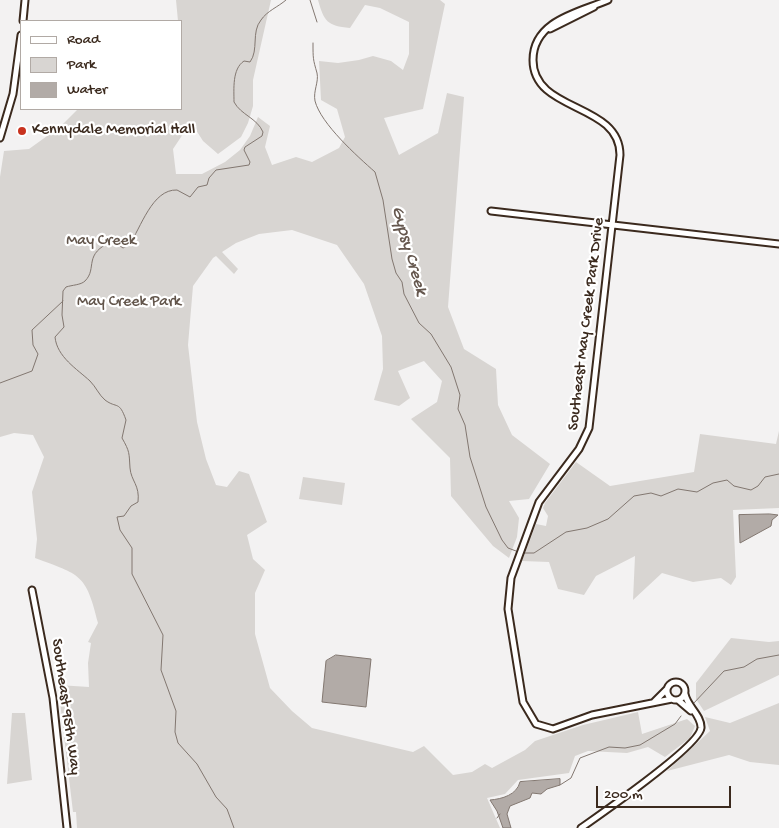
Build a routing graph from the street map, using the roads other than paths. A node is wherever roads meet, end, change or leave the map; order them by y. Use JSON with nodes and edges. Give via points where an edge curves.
{"nodes":[{"id":1,"x":25,"y":0,"type":"edge"},
{"id":2,"x":608,"y":0,"type":"edge"},
{"id":3,"x":23,"y":20,"type":"edge"},
{"id":4,"x":20,"y":42,"type":"edge"},
{"id":5,"x":0,"y":138,"type":"edge"},
{"id":6,"x":490,"y":211,"type":"dead end"},
{"id":7,"x":613,"y":224,"type":"junction"},
{"id":8,"x":779,"y":244,"type":"edge"},
{"id":9,"x":32,"y":590,"type":"dead end"},
{"id":10,"x":668,"y":689,"type":"junction"},
{"id":11,"x":685,"y":694,"type":"junction"},
{"id":12,"x":675,"y":699,"type":"junction"},
{"id":13,"x":652,"y":703,"type":"junction"},
{"id":14,"x":695,"y":714,"type":"junction"},
{"id":15,"x":67,"y":828,"type":"edge"},
{"id":16,"x":581,"y":828,"type":"edge"}],
"edges":[{"from":1,"to":3,"type":"street"},
{"from":2,"to":7,"type":"street","name":"Southeast May Creek Park Drive","via":[[572,12],[555,22],[540,37],[533,56],[539,81],[555,96],[608,126],[619,141],[620,162]]},
{"from":4,"to":5,"type":"street","via":[[13,94]]},
{"from":6,"to":7,"type":"street"},
{"from":7,"to":8,"type":"street"},
{"from":7,"to":13,"type":"street","name":"Southeast May Creek Park Drive","via":[[589,428],[582,444],[550,484],[534,512],[513,567],[508,608],[521,693],[536,724],[553,729],[584,717]]},
{"from":9,"to":15,"type":"street","name":"Southeast 95th Way","via":[[50,679]]},
{"from":10,"to":11,"type":"street","via":[[673,682],[679,682],[685,688]]},
{"from":10,"to":12,"type":"street","via":[[668,695]]},
{"from":10,"to":13,"type":"street","name":"Southeast May Creek Park Drive"},
{"from":11,"to":12,"type":"street"},
{"from":11,"to":14,"type":"street"},
{"from":12,"to":13,"type":"street","name":"Southeast May Creek Park Drive"},
{"from":12,"to":14,"type":"street"},
{"from":14,"to":16,"type":"street","via":[[701,726],[694,740]]}]}
